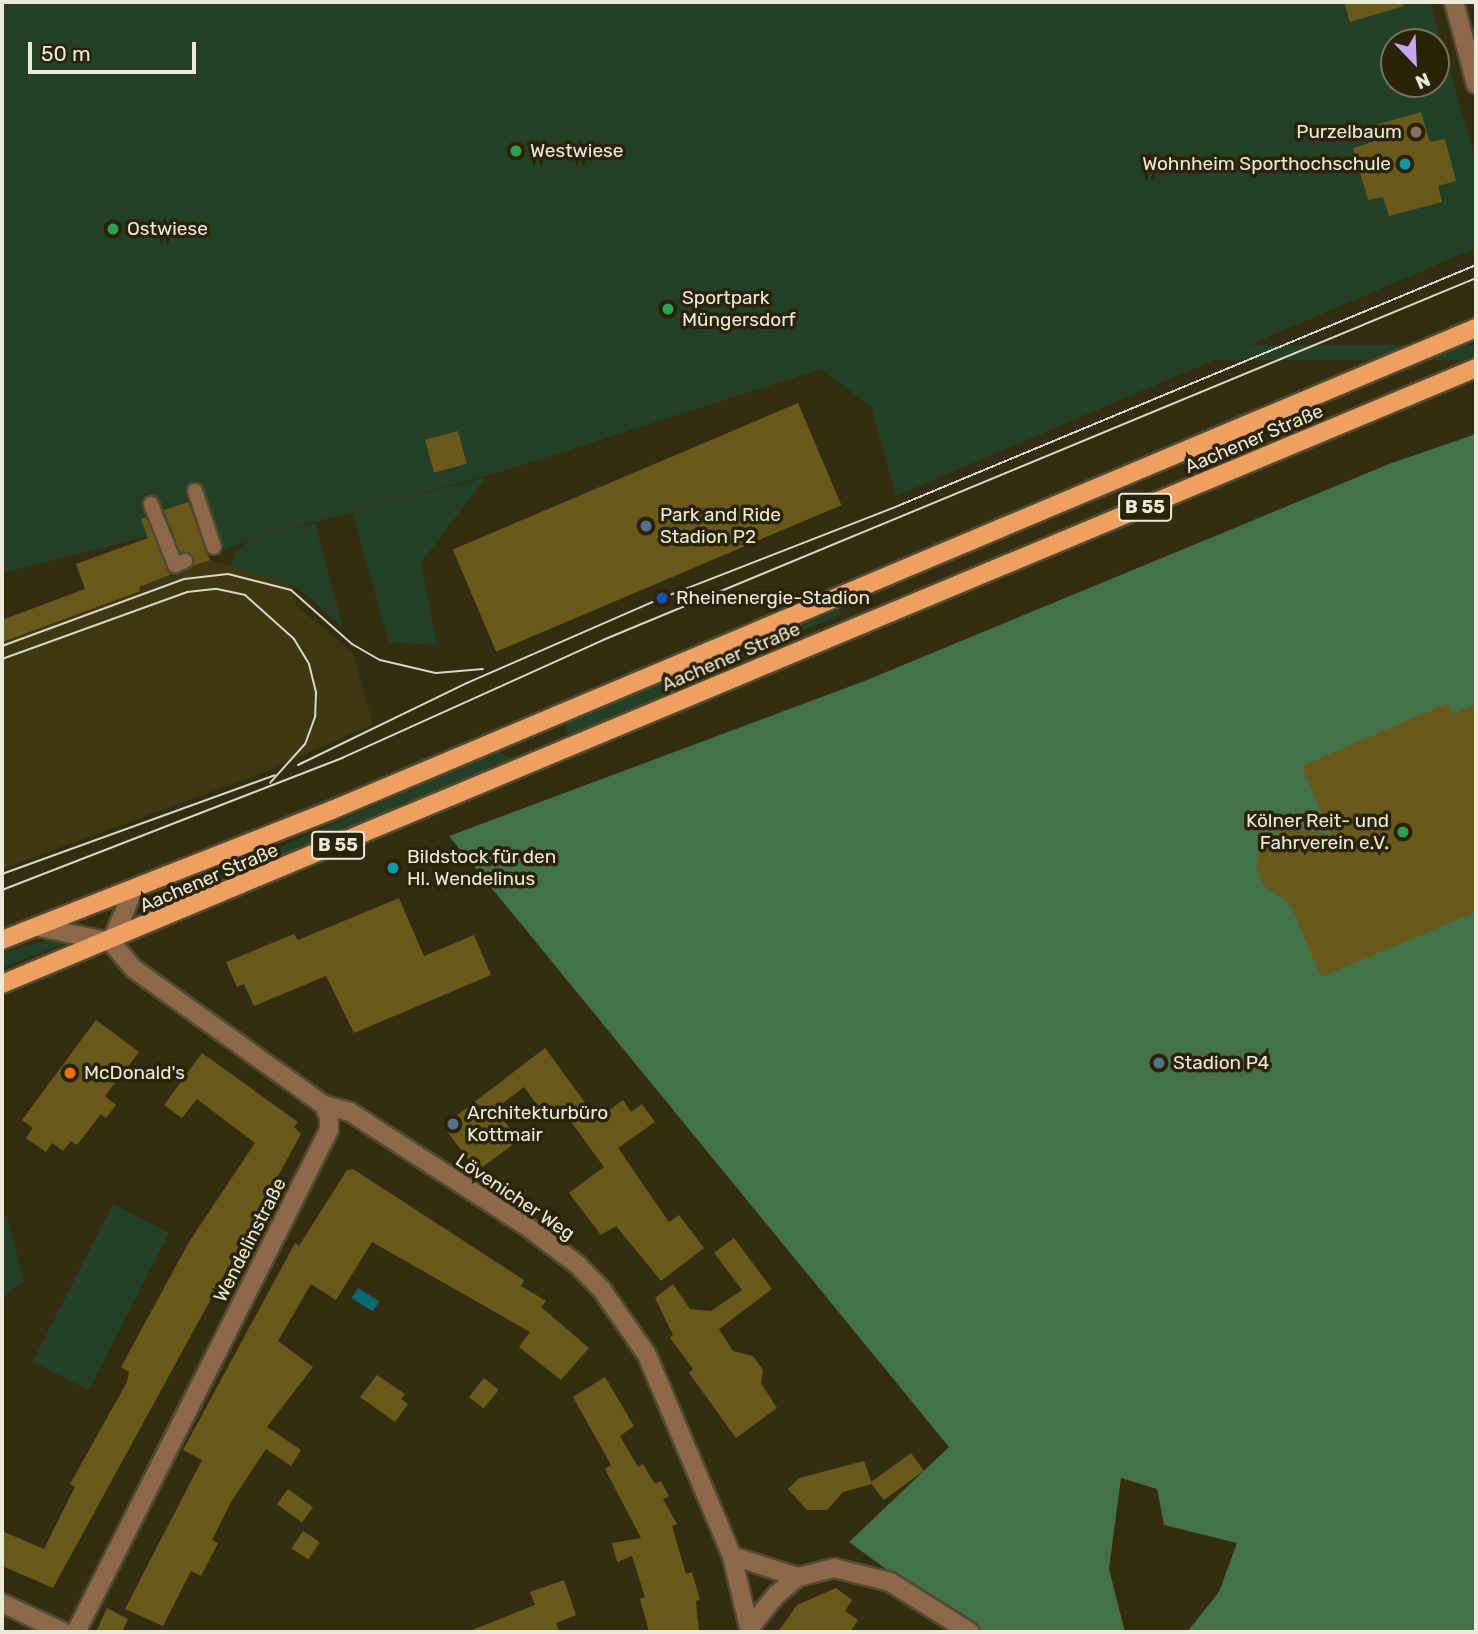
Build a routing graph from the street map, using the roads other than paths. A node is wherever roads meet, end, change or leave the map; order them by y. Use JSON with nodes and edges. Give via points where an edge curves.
{"nodes":[{"id":1,"x":1454,"y":2,"type":"edge"},
{"id":2,"x":1476,"y":84,"type":"edge"},
{"id":3,"x":1476,"y":328,"type":"edge"},
{"id":4,"x":1476,"y":368,"type":"edge"},
{"id":5,"x":195,"y":491,"type":"dead end"},
{"id":6,"x":151,"y":504,"type":"dead end"},
{"id":7,"x":214,"y":547,"type":"dead end"},
{"id":8,"x":185,"y":561,"type":"dead end"},
{"id":9,"x":133,"y":892,"type":"junction"},
{"id":10,"x":38,"y":927,"type":"junction"},
{"id":11,"x":2,"y":940,"type":"edge"},
{"id":12,"x":111,"y":942,"type":"junction"},
{"id":13,"x":2,"y":984,"type":"edge"},
{"id":14,"x":324,"y":1105,"type":"junction"},
{"id":15,"x":732,"y":1556,"type":"junction"},
{"id":16,"x":798,"y":1577,"type":"junction"},
{"id":17,"x":2,"y":1603,"type":"edge"},
{"id":18,"x":750,"y":1629,"type":"edge"},
{"id":19,"x":64,"y":1632,"type":"edge"},
{"id":20,"x":76,"y":1632,"type":"edge"},
{"id":21,"x":970,"y":1632,"type":"edge"}],
"edges":[{"from":1,"to":2,"type":"street"},
{"from":3,"to":9,"type":"main road","name":"Aachener Straße","number":"B 55","via":[[914,568]]},
{"from":4,"to":12,"type":"main road","name":"Aachener Straße","number":"B 55"},
{"from":5,"to":7,"type":"street"},
{"from":6,"to":8,"type":"street","via":[[175,565]]},
{"from":9,"to":10,"type":"main road","name":"Aachener Straße","number":"B 55"},
{"from":9,"to":12,"type":"street"},
{"from":10,"to":11,"type":"main road","name":"Aachener Straße","number":"B 55"},
{"from":10,"to":12,"type":"street"},
{"from":12,"to":13,"type":"main road","name":"Aachener Straße","number":"B 55"},
{"from":12,"to":14,"type":"street","via":[[134,969],[178,1003]]},
{"from":14,"to":15,"type":"street","name":"Lövenicher Weg","via":[[350,1112],[529,1228],[578,1265],[602,1290],[647,1355]]},
{"from":14,"to":20,"type":"street","name":"Wendelinstraße","via":[[329,1130]]},
{"from":15,"to":16,"type":"street"},
{"from":15,"to":18,"type":"street","name":"Lövenicher Weg"},
{"from":16,"to":18,"type":"street","via":[[775,1595]]},
{"from":16,"to":21,"type":"street","via":[[834,1568],[858,1571],[890,1582]]},
{"from":17,"to":19,"type":"street"}]}
